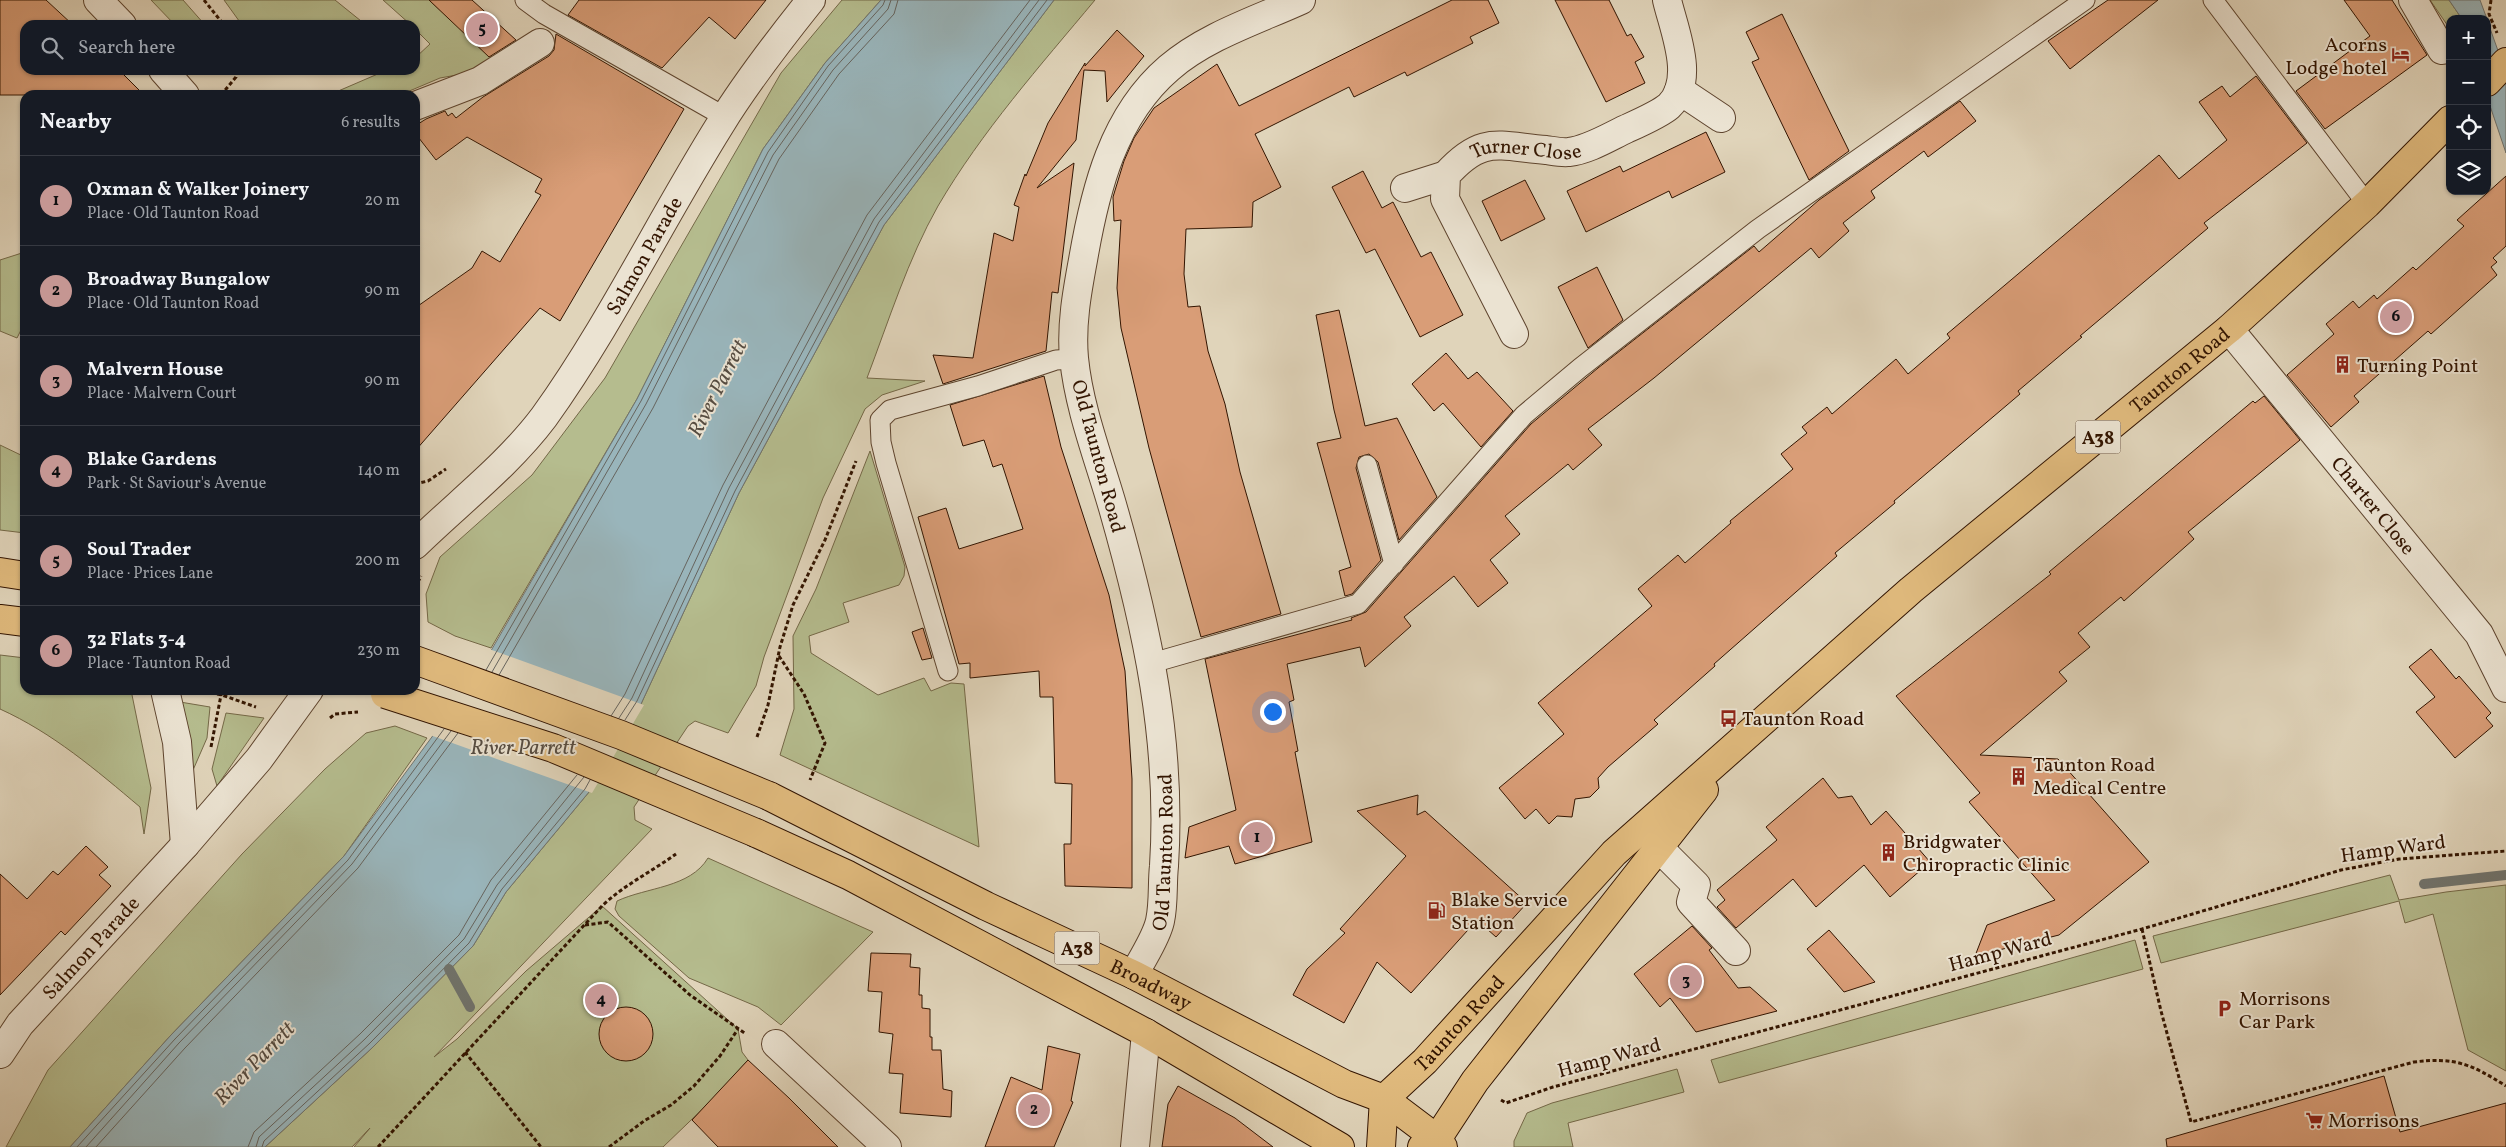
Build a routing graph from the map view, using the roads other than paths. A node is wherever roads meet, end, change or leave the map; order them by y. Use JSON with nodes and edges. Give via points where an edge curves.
{"nodes":[{"id":1,"x":98,"y":0,"type":"edge"},
{"id":2,"x":525,"y":0,"type":"edge"},
{"id":3,"x":811,"y":0,"type":"edge"},
{"id":4,"x":1301,"y":0,"type":"edge"},
{"id":5,"x":1666,"y":0,"type":"edge"},
{"id":6,"x":2085,"y":0,"type":"edge"},
{"id":7,"x":2214,"y":0,"type":"edge"},
{"id":8,"x":2413,"y":0,"type":"edge"},
{"id":9,"x":117,"y":20,"type":"edge"},
{"id":10,"x":540,"y":43,"type":"dead end"},
{"id":11,"x":2442,"y":50,"type":"dead end"},
{"id":12,"x":2503,"y":50,"type":"edge"},
{"id":13,"x":2491,"y":74,"type":"edge"},
{"id":14,"x":167,"y":75,"type":"edge"},
{"id":15,"x":181,"y":90,"type":"edge"},
{"id":16,"x":1679,"y":90,"type":"junction"},
{"id":17,"x":420,"y":104,"type":"edge"},
{"id":18,"x":725,"y":117,"type":"junction"},
{"id":19,"x":1721,"y":118,"type":"dead end"},
{"id":20,"x":2446,"y":124,"type":"edge"},
{"id":21,"x":1446,"y":175,"type":"junction"},
{"id":22,"x":1405,"y":188,"type":"dead end"},
{"id":23,"x":2367,"y":204,"type":"junction"},
{"id":24,"x":2230,"y":329,"type":"junction"},
{"id":25,"x":1514,"y":334,"type":"dead end"},
{"id":26,"x":1074,"y":359,"type":"junction"},
{"id":27,"x":1367,"y":465,"type":"dead end"},
{"id":28,"x":463,"y":499,"type":"junction"},
{"id":29,"x":420,"y":518,"type":"edge"},
{"id":30,"x":420,"y":540,"type":"edge"},
{"id":31,"x":1394,"y":564,"type":"junction"},
{"id":32,"x":0,"y":572,"type":"edge"},
{"id":33,"x":20,"y":575,"type":"edge"},
{"id":34,"x":0,"y":619,"type":"edge"},
{"id":35,"x":20,"y":621,"type":"edge"},
{"id":36,"x":420,"y":662,"type":"edge"},
{"id":37,"x":1152,"y":663,"type":"junction"},
{"id":38,"x":948,"y":671,"type":"dead end"},
{"id":39,"x":2506,"y":688,"type":"edge"},
{"id":40,"x":166,"y":695,"type":"edge"},
{"id":41,"x":306,"y":695,"type":"edge"},
{"id":42,"x":373,"y":699,"type":"edge"},
{"id":43,"x":1738,"y":745,"type":"junction"},
{"id":44,"x":185,"y":845,"type":"junction"},
{"id":45,"x":1660,"y":849,"type":"junction"},
{"id":46,"x":1736,"y":951,"type":"dead end"},
{"id":47,"x":1134,"y":975,"type":"junction"},
{"id":48,"x":1146,"y":1033,"type":"junction"},
{"id":49,"x":776,"y":1044,"type":"road end"},
{"id":50,"x":0,"y":1054,"type":"edge"},
{"id":51,"x":1384,"y":1099,"type":"junction"},
{"id":52,"x":1434,"y":1144,"type":"edge"},
{"id":53,"x":887,"y":1147,"type":"edge"},
{"id":54,"x":1135,"y":1147,"type":"edge"},
{"id":55,"x":1340,"y":1147,"type":"edge"},
{"id":56,"x":1381,"y":1147,"type":"edge"}],
"edges":[{"from":1,"to":9,"type":"street"},
{"from":2,"to":18,"type":"lane"},
{"from":3,"to":18,"type":"street","name":"Salmon Parade"},
{"from":4,"to":26,"type":"street","name":"Old Taunton Road","via":[[1198,48],[1145,92],[1127,120],[1107,159],[1091,214],[1074,316]]},
{"from":5,"to":16,"type":"street","via":[[1679,48],[1682,70]]},
{"from":6,"to":31,"type":"lane","via":[[1758,229],[1580,368],[1524,415]]},
{"from":7,"to":23,"type":"lane"},
{"from":8,"to":11,"type":"street"},
{"from":10,"to":17,"type":"street","via":[[480,81]]},
{"from":12,"to":13,"type":"main road"},
{"from":14,"to":15,"type":"street"},
{"from":16,"to":19,"type":"street"},
{"from":16,"to":21,"type":"street","name":"Turner Close","via":[[1669,106],[1599,142],[1569,152],[1488,146],[1473,150]]},
{"from":18,"to":28,"type":"street","name":"Salmon Parade","via":[[608,317],[544,417],[513,455]]},
{"from":20,"to":23,"type":"main road","name":"Taunton Road","number":"A38"},
{"from":21,"to":22,"type":"street"},
{"from":21,"to":25,"type":"street","name":"Turner Close","via":[[1445,199]]},
{"from":23,"to":24,"type":"main road","name":"Taunton Road","number":"A38"},
{"from":24,"to":39,"type":"street","name":"Charter Close","via":[[2479,634]]},
{"from":24,"to":43,"type":"main road","name":"Taunton Road","number":"A38","via":[[1911,590]]},
{"from":26,"to":37,"type":"street","name":"Old Taunton Road","via":[[1082,404],[1137,592]]},
{"from":26,"to":38,"type":"lane","via":[[1056,360],[890,410],[880,420],[886,463]]},
{"from":27,"to":31,"type":"lane"},
{"from":28,"to":29,"type":"street","name":"Salmon Parade"},
{"from":28,"to":30,"type":"street","name":"Salmon Parade"},
{"from":31,"to":37,"type":"lane","via":[[1358,604]]},
{"from":32,"to":33,"type":"main road"},
{"from":34,"to":35,"type":"main road"},
{"from":36,"to":47,"type":"main road","name":"Broadway","number":"A38","bridge":true,"via":[[621,735],[769,796],[986,906]]},
{"from":37,"to":47,"type":"street","name":"Old Taunton Road","via":[[1163,738],[1166,825],[1160,922]]},
{"from":40,"to":44,"type":"street","via":[[177,742]]},
{"from":41,"to":44,"type":"street","name":"Salmon Parade","via":[[259,759]]},
{"from":42,"to":48,"type":"main road","number":"A38","bridge":true,"via":[[553,748],[756,832],[848,875]]},
{"from":43,"to":45,"type":"main road","name":"Taunton Road","number":"A38"},
{"from":43,"to":51,"type":"main road","name":"Taunton Road","number":"A38","via":[[1614,853],[1425,1061]]},
{"from":44,"to":50,"type":"street","name":"Salmon Parade","via":[[20,1024]]},
{"from":45,"to":46,"type":"street","via":[[1696,885],[1691,902]]},
{"from":45,"to":52,"type":"main road","name":"Taunton Road","number":"A38","via":[[1475,1082]]},
{"from":47,"to":51,"type":"main road","name":"Broadway","number":"A38","via":[[1344,1084]]},
{"from":48,"to":54,"type":"street"},
{"from":48,"to":55,"type":"main road","number":"A38"},
{"from":49,"to":53,"type":"street"},
{"from":51,"to":52,"type":"main road","name":"Broadway"},
{"from":51,"to":56,"type":"main road"}]}
